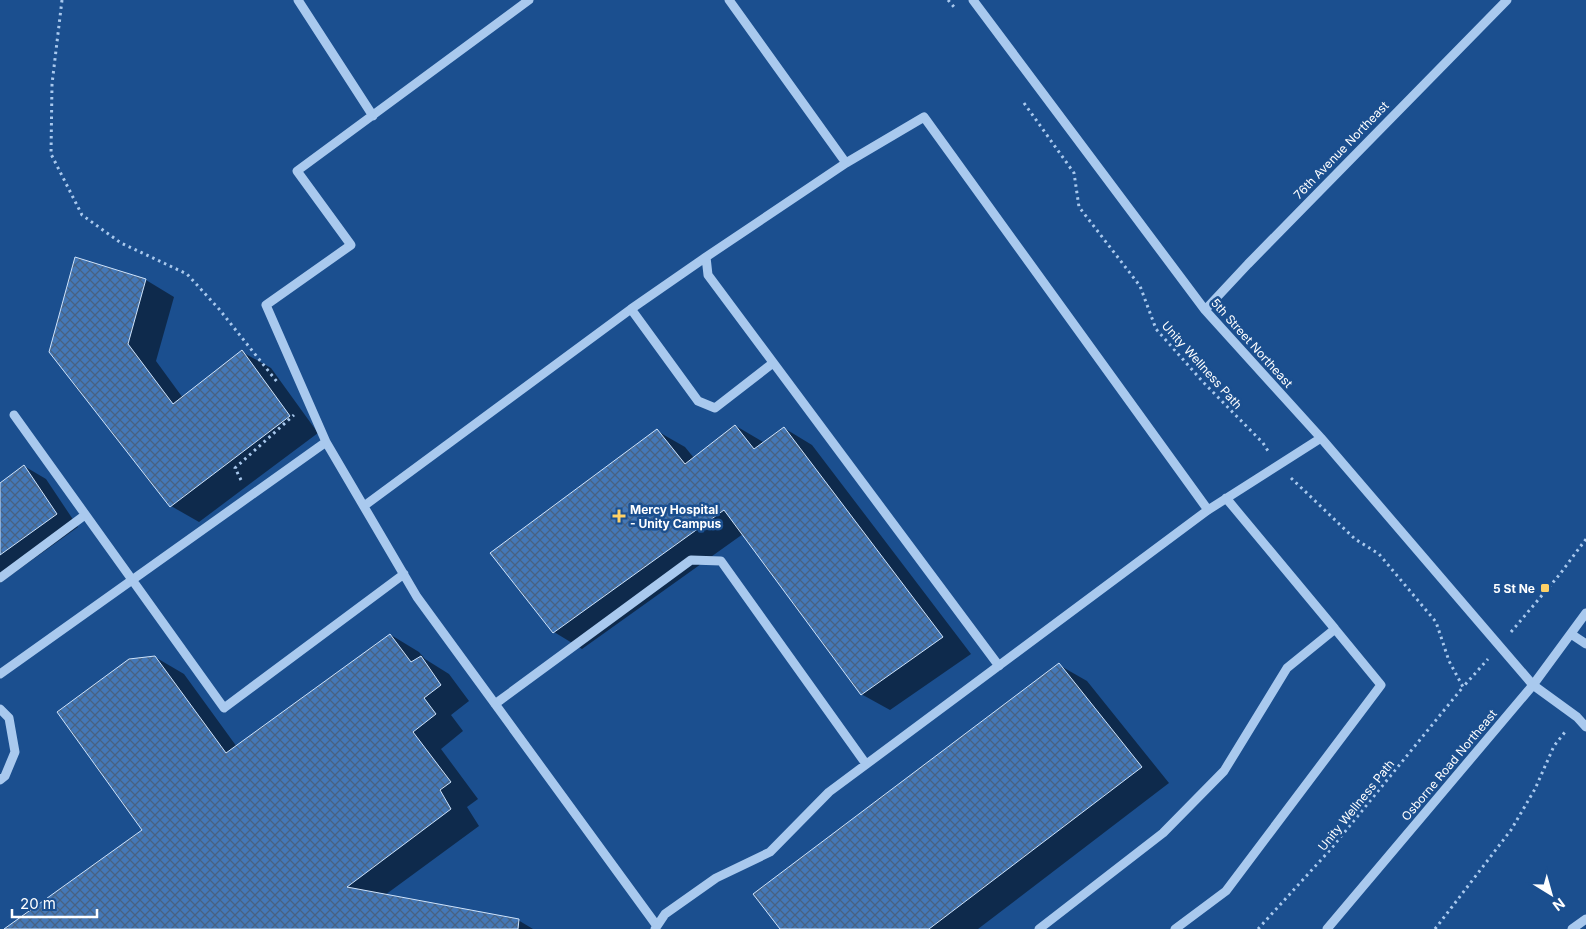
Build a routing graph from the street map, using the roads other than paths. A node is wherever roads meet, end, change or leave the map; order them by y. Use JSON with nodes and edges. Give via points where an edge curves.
{"nodes":[{"id":1,"x":298,"y":0,"type":"edge"},
{"id":2,"x":529,"y":0,"type":"edge"},
{"id":3,"x":729,"y":0,"type":"edge"},
{"id":4,"x":973,"y":0,"type":"edge"},
{"id":5,"x":1507,"y":0,"type":"edge"},
{"id":6,"x":374,"y":116,"type":"junction"},
{"id":7,"x":846,"y":163,"type":"junction"},
{"id":8,"x":706,"y":257,"type":"junction"},
{"id":9,"x":631,"y":309,"type":"junction"},
{"id":10,"x":1205,"y":310,"type":"junction"},
{"id":11,"x":773,"y":363,"type":"junction"},
{"id":12,"x":14,"y":415,"type":"dead end"},
{"id":13,"x":1321,"y":438,"type":"junction"},
{"id":14,"x":326,"y":442,"type":"junction"},
{"id":15,"x":1226,"y":498,"type":"junction"},
{"id":16,"x":364,"y":506,"type":"junction"},
{"id":17,"x":1208,"y":510,"type":"junction"},
{"id":18,"x":85,"y":515,"type":"junction"},
{"id":19,"x":404,"y":574,"type":"junction"},
{"id":20,"x":0,"y":578,"type":"edge"},
{"id":21,"x":132,"y":580,"type":"junction"},
{"id":22,"x":1586,"y":613,"type":"edge"},
{"id":23,"x":1334,"y":629,"type":"junction"},
{"id":24,"x":1571,"y":634,"type":"junction"},
{"id":25,"x":1586,"y":644,"type":"edge"},
{"id":26,"x":999,"y":666,"type":"junction"},
{"id":27,"x":0,"y":674,"type":"edge"},
{"id":28,"x":1533,"y":685,"type":"junction"},
{"id":29,"x":495,"y":704,"type":"junction"},
{"id":30,"x":0,"y":709,"type":"edge"},
{"id":31,"x":1586,"y":726,"type":"edge"},
{"id":32,"x":866,"y":764,"type":"junction"},
{"id":33,"x":0,"y":780,"type":"edge"},
{"id":34,"x":1586,"y":919,"type":"edge"},
{"id":35,"x":656,"y":928,"type":"edge"},
{"id":36,"x":1039,"y":929,"type":"edge"},
{"id":37,"x":1175,"y":929,"type":"edge"},
{"id":38,"x":1327,"y":929,"type":"edge"},
{"id":39,"x":1572,"y":929,"type":"edge"}],
"edges":[{"from":1,"to":6,"type":"street"},
{"from":2,"to":6,"type":"street"},
{"from":3,"to":7,"type":"street"},
{"from":4,"to":10,"type":"street","name":"5th Street Northeast"},
{"from":5,"to":10,"type":"street","name":"76th Avenue Northeast","via":[[1495,7]]},
{"from":6,"to":14,"type":"street","via":[[297,171],[351,245],[266,305]]},
{"from":7,"to":8,"type":"street"},
{"from":7,"to":17,"type":"street","via":[[924,116]]},
{"from":8,"to":9,"type":"street"},
{"from":8,"to":11,"type":"street","via":[[708,275]]},
{"from":9,"to":11,"type":"street","via":[[698,401],[715,408]]},
{"from":9,"to":16,"type":"street"},
{"from":10,"to":13,"type":"street","name":"5th Street Northeast"},
{"from":11,"to":26,"type":"street"},
{"from":12,"to":18,"type":"street"},
{"from":13,"to":15,"type":"street"},
{"from":13,"to":28,"type":"street","name":"5th Street Northeast"},
{"from":14,"to":16,"type":"street"},
{"from":14,"to":21,"type":"street"},
{"from":15,"to":17,"type":"street"},
{"from":15,"to":23,"type":"street"},
{"from":16,"to":19,"type":"street"},
{"from":17,"to":26,"type":"street"},
{"from":18,"to":20,"type":"street"},
{"from":18,"to":21,"type":"street"},
{"from":19,"to":21,"type":"street","via":[[224,708]]},
{"from":19,"to":29,"type":"street","via":[[417,597]]},
{"from":21,"to":27,"type":"street"},
{"from":22,"to":24,"type":"street","name":"Osborne Road Northeast"},
{"from":23,"to":36,"type":"street","via":[[1287,668],[1224,771],[1163,833]]},
{"from":23,"to":37,"type":"street","via":[[1381,685],[1226,891]]},
{"from":24,"to":25,"type":"street"},
{"from":24,"to":28,"type":"street","name":"Osborne Road Northeast"},
{"from":26,"to":32,"type":"street"},
{"from":28,"to":31,"type":"street","name":"5th Street Northeast"},
{"from":28,"to":38,"type":"street","name":"Osborne Road Northeast"},
{"from":29,"to":32,"type":"street","via":[[691,560],[721,561]]},
{"from":29,"to":35,"type":"street"},
{"from":30,"to":33,"type":"street","via":[[9,718],[14,752],[5,776]]},
{"from":32,"to":35,"type":"street","via":[[830,792],[770,852],[716,878],[665,914]]},
{"from":34,"to":39,"type":"street"}]}
